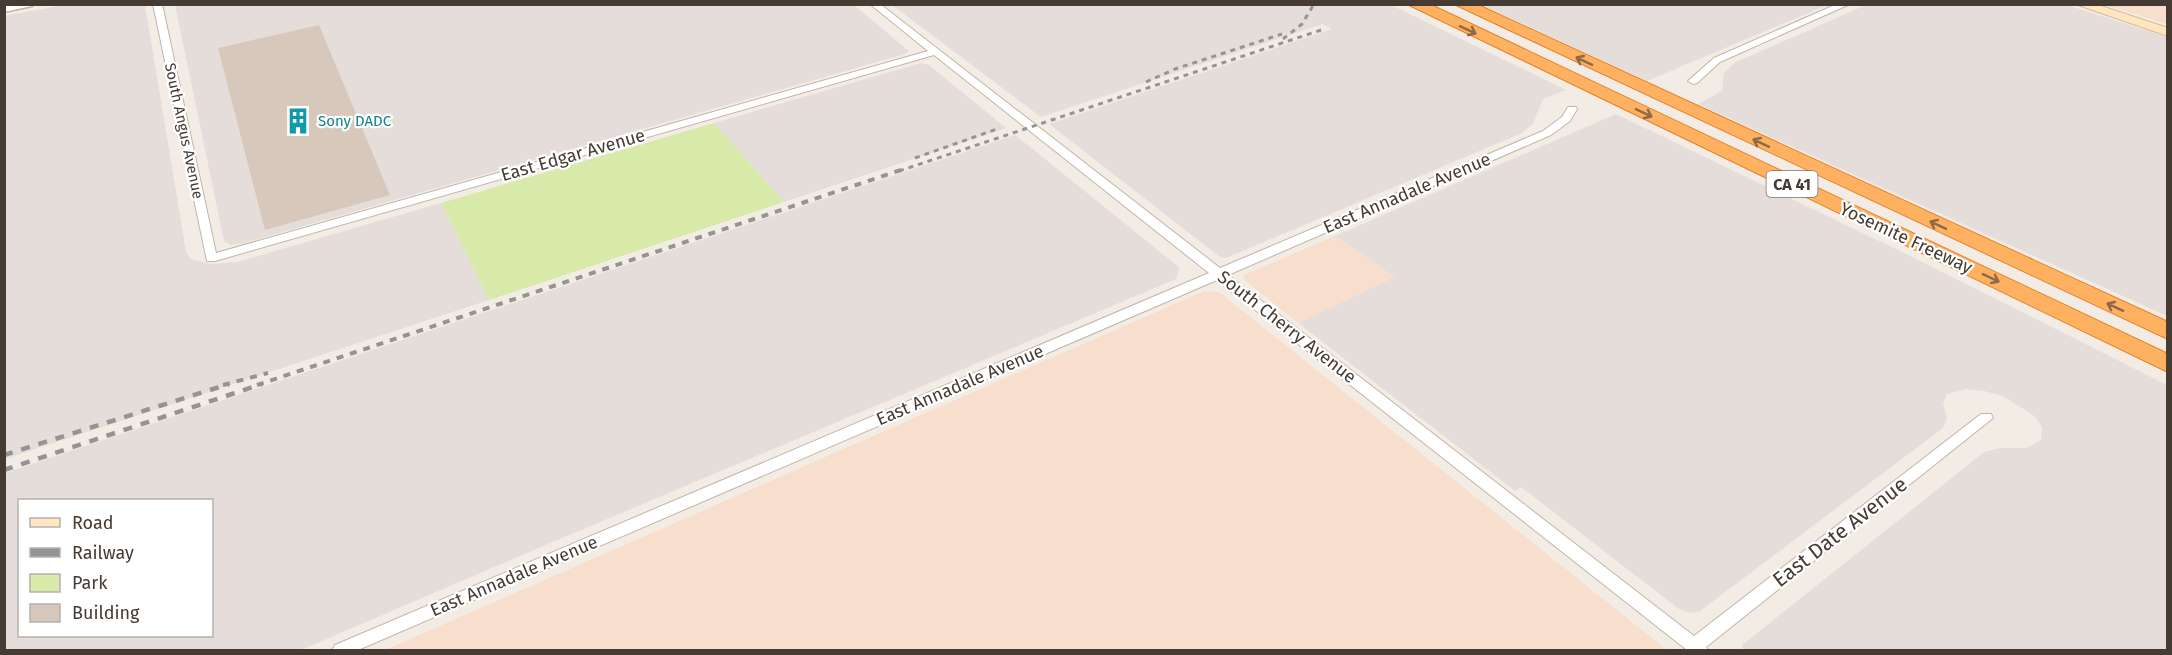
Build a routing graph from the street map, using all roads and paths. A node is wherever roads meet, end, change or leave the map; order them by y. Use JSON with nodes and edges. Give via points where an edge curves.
{"nodes":[{"id":1,"x":28,"y":4,"type":"edge"},
{"id":2,"x":157,"y":4,"type":"edge"},
{"id":3,"x":874,"y":4,"type":"edge"},
{"id":4,"x":1415,"y":4,"type":"edge"},
{"id":5,"x":1462,"y":4,"type":"edge"},
{"id":6,"x":1846,"y":4,"type":"edge"},
{"id":7,"x":2080,"y":4,"type":"edge"},
{"id":8,"x":2097,"y":4,"type":"edge"},
{"id":9,"x":4,"y":9,"type":"edge"},
{"id":10,"x":2168,"y":27,"type":"edge"},
{"id":11,"x":2168,"y":33,"type":"edge"},
{"id":12,"x":935,"y":52,"type":"junction"},
{"id":13,"x":1693,"y":81,"type":"dead end"},
{"id":14,"x":1572,"y":109,"type":"dead end"},
{"id":15,"x":211,"y":258,"type":"joint"},
{"id":16,"x":1219,"y":274,"type":"junction"},
{"id":17,"x":2168,"y":332,"type":"edge"},
{"id":18,"x":2168,"y":364,"type":"edge"},
{"id":19,"x":1986,"y":418,"type":"dead end"},
{"id":20,"x":1696,"y":649,"type":"edge"},
{"id":21,"x":341,"y":651,"type":"edge"}],
"edges":[{"from":1,"to":9,"type":"street"},
{"from":2,"to":15,"type":"street","name":"South Angus Avenue"},
{"from":3,"to":12,"type":"street","name":"South Cherry Avenue"},
{"from":4,"to":18,"type":"highway","name":"Yosemite Freeway","number":"CA 41","one_way":true},
{"from":17,"to":5,"type":"highway","name":"Yosemite Freeway","number":"CA 41","one_way":true},
{"from":6,"to":13,"type":"street","via":[[1717,60]]},
{"from":7,"to":11,"type":"main road"},
{"from":8,"to":10,"type":"main road"},
{"from":12,"to":15,"type":"street","name":"East Edgar Avenue"},
{"from":12,"to":16,"type":"street","name":"South Cherry Avenue"},
{"from":14,"to":16,"type":"street","name":"East Annadale Avenue","via":[[1566,119],[1546,133]]},
{"from":16,"to":20,"type":"street","name":"South Cherry Avenue"},
{"from":16,"to":21,"type":"street","name":"East Annadale Avenue"},
{"from":19,"to":20,"type":"street","name":"East Date Avenue"}]}
